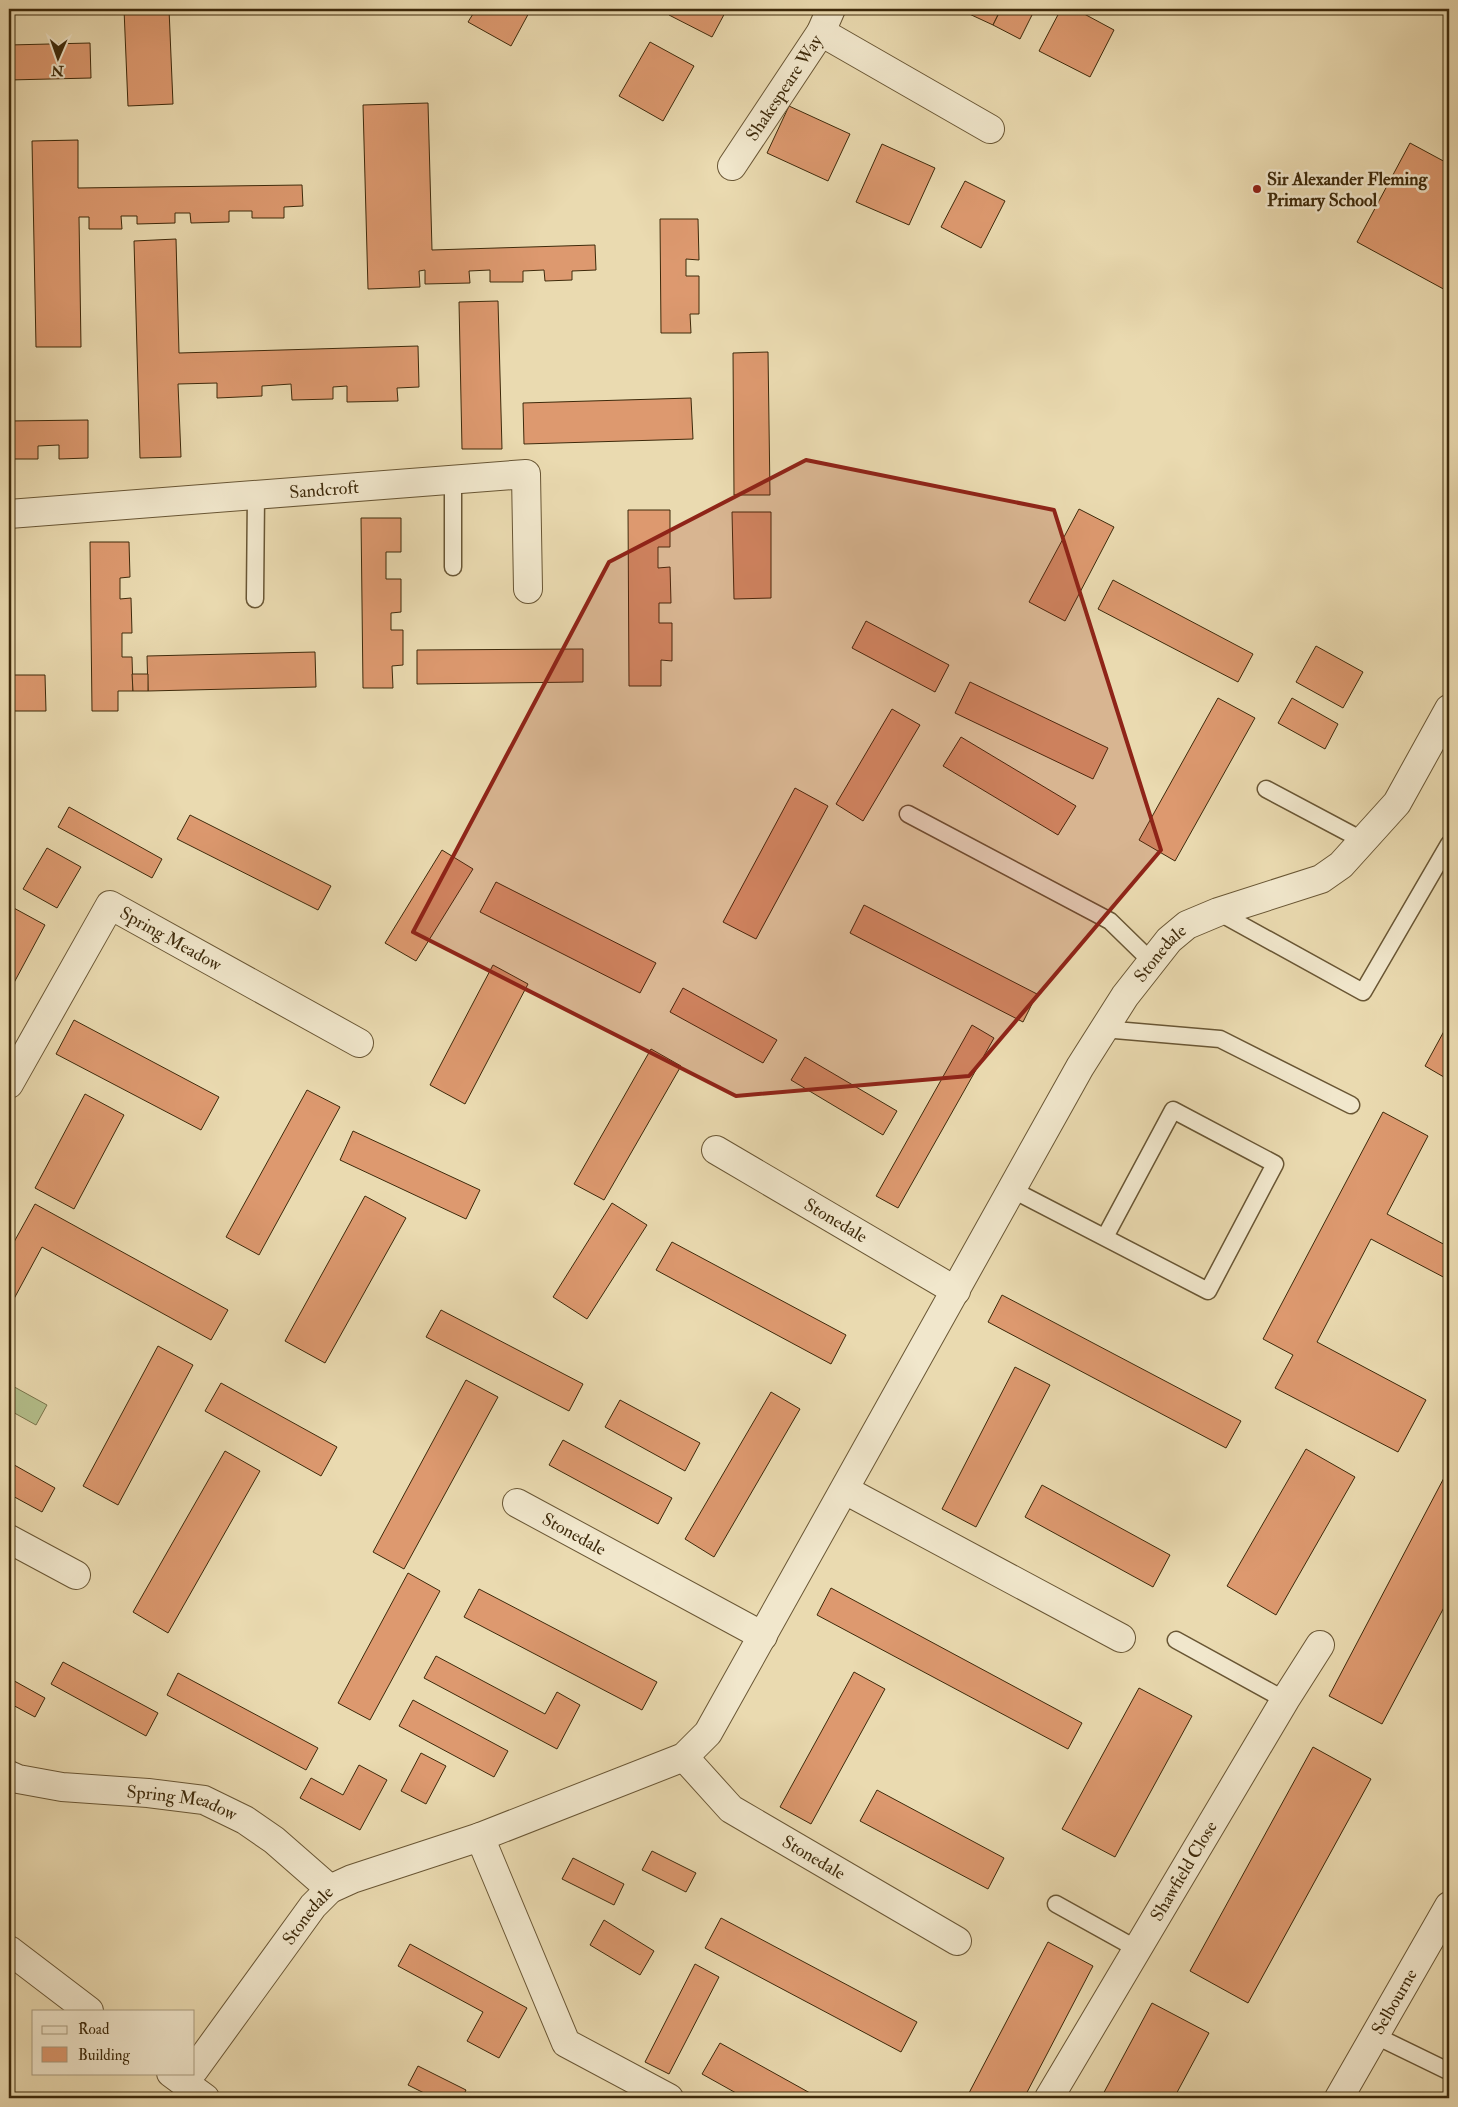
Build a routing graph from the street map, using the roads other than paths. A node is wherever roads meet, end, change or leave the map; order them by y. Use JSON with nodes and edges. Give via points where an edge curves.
{"nodes":[{"id":1,"x":826,"y":20,"type":"edge"},
{"id":2,"x":990,"y":129,"type":"dead end"},
{"id":3,"x":732,"y":166,"type":"dead end"},
{"id":4,"x":453,"y":480,"type":"junction"},
{"id":5,"x":256,"y":494,"type":"junction"},
{"id":6,"x":9,"y":514,"type":"edge"},
{"id":7,"x":453,"y":567,"type":"dead end"},
{"id":8,"x":528,"y":589,"type":"dead end"},
{"id":9,"x":255,"y":599,"type":"dead end"},
{"id":10,"x":1449,"y":708,"type":"edge"},
{"id":11,"x":1266,"y":789,"type":"dead end"},
{"id":12,"x":908,"y":814,"type":"dead end"},
{"id":13,"x":1362,"y":840,"type":"junction"},
{"id":14,"x":1449,"y":844,"type":"edge"},
{"id":15,"x":1218,"y":912,"type":"junction"},
{"id":16,"x":1152,"y":962,"type":"junction"},
{"id":17,"x":1104,"y":1029,"type":"junction"},
{"id":18,"x":359,"y":1043,"type":"dead end"},
{"id":19,"x":9,"y":1084,"type":"edge"},
{"id":20,"x":1351,"y":1105,"type":"dead end"},
{"id":21,"x":716,"y":1150,"type":"dead end"},
{"id":22,"x":1013,"y":1190,"type":"junction"},
{"id":23,"x":1105,"y":1237,"type":"junction"},
{"id":24,"x":956,"y":1292,"type":"junction"},
{"id":25,"x":845,"y":1490,"type":"junction"},
{"id":26,"x":517,"y":1503,"type":"dead end"},
{"id":27,"x":9,"y":1539,"type":"edge"},
{"id":28,"x":76,"y":1575,"type":"dead end"},
{"id":29,"x":763,"y":1636,"type":"junction"},
{"id":30,"x":1121,"y":1638,"type":"dead end"},
{"id":31,"x":1176,"y":1640,"type":"dead end"},
{"id":32,"x":1320,"y":1645,"type":"dead end"},
{"id":33,"x":1286,"y":1700,"type":"junction"},
{"id":34,"x":684,"y":1757,"type":"junction"},
{"id":35,"x":9,"y":1775,"type":"edge"},
{"id":36,"x":480,"y":1837,"type":"junction"},
{"id":37,"x":330,"y":1888,"type":"junction"},
{"id":38,"x":1056,"y":1904,"type":"dead end"},
{"id":39,"x":1448,"y":1910,"type":"edge"},
{"id":40,"x":958,"y":1941,"type":"dead end"},
{"id":41,"x":1137,"y":1949,"type":"junction"},
{"id":42,"x":9,"y":1950,"type":"edge"},
{"id":43,"x":88,"y":2010,"type":"edge"},
{"id":44,"x":1374,"y":2035,"type":"junction"},
{"id":45,"x":1446,"y":2070,"type":"dead end"},
{"id":46,"x":195,"y":2072,"type":"edge"},
{"id":47,"x":669,"y":2098,"type":"edge"},
{"id":48,"x":1049,"y":2098,"type":"edge"},
{"id":49,"x":1339,"y":2098,"type":"edge"}],
"edges":[{"from":1,"to":2,"type":"street"},
{"from":1,"to":3,"type":"street","name":"Shakespeare Way"},
{"from":4,"to":5,"type":"street","name":"Sandcroft"},
{"from":4,"to":7,"type":"lane"},
{"from":4,"to":8,"type":"street","name":"Sandcroft","via":[[526,474]]},
{"from":5,"to":6,"type":"street","name":"Sandcroft"},
{"from":5,"to":9,"type":"lane"},
{"from":10,"to":13,"type":"street","name":"Stonedale","via":[[1397,803]]},
{"from":11,"to":13,"type":"lane"},
{"from":12,"to":16,"type":"lane","via":[[1110,921]]},
{"from":13,"to":15,"type":"street","name":"Stonedale","via":[[1341,865],[1321,879]]},
{"from":14,"to":15,"type":"lane","via":[[1363,992]]},
{"from":15,"to":16,"type":"street","name":"Stonedale","via":[[1187,925]]},
{"from":16,"to":17,"type":"street","name":"Stonedale"},
{"from":17,"to":20,"type":"lane","via":[[1220,1039]]},
{"from":17,"to":22,"type":"street","name":"Stonedale"},
{"from":18,"to":19,"type":"street","name":"Spring Meadow","via":[[110,905]]},
{"from":21,"to":24,"type":"street","name":"Stonedale"},
{"from":22,"to":23,"type":"lane"},
{"from":22,"to":24,"type":"street","name":"Stonedale"},
{"from":23,"to":23,"type":"lane","via":[[1172,1110],[1276,1164],[1208,1291]]},
{"from":24,"to":25,"type":"street","name":"Stonedale"},
{"from":25,"to":29,"type":"street","name":"Stonedale"},
{"from":25,"to":30,"type":"street"},
{"from":26,"to":29,"type":"street","name":"Stonedale"},
{"from":27,"to":28,"type":"street"},
{"from":29,"to":34,"type":"street","name":"Stonedale","via":[[708,1733]]},
{"from":31,"to":33,"type":"lane"},
{"from":32,"to":33,"type":"street","name":"Shawfield Close"},
{"from":33,"to":41,"type":"street","name":"Shawfield Close"},
{"from":34,"to":36,"type":"street","name":"Stonedale"},
{"from":34,"to":40,"type":"street","name":"Stonedale","via":[[731,1809]]},
{"from":35,"to":37,"type":"street","name":"Spring Meadow","via":[[62,1787],[204,1800],[245,1820],[274,1840]]},
{"from":36,"to":37,"type":"street","name":"Stonedale"},
{"from":36,"to":47,"type":"street","via":[[566,2043]]},
{"from":37,"to":46,"type":"street","name":"Stonedale","via":[[313,1906]]},
{"from":38,"to":41,"type":"lane"},
{"from":39,"to":44,"type":"street","name":"Selbourne"},
{"from":41,"to":48,"type":"street","name":"Shawfield Close"},
{"from":42,"to":43,"type":"street"},
{"from":44,"to":45,"type":"lane"},
{"from":44,"to":49,"type":"street","name":"Selbourne"}]}
